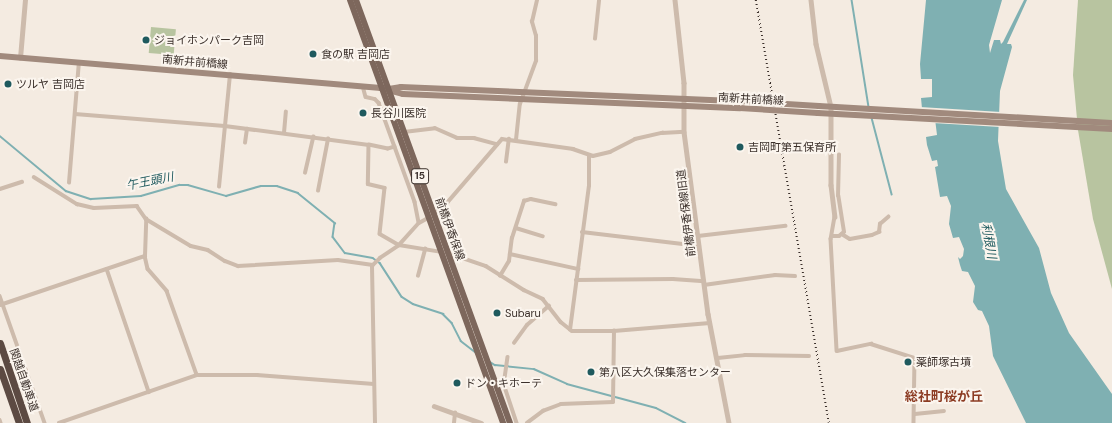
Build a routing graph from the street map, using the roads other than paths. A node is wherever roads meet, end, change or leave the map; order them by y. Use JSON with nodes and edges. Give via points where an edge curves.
{"nodes":[{"id":1,"x":25,"y":0,"type":"edge"},
{"id":2,"x":350,"y":0,"type":"edge"},
{"id":3,"x":356,"y":0,"type":"edge"},
{"id":4,"x":538,"y":0,"type":"edge"},
{"id":5,"x":599,"y":0,"type":"edge"},
{"id":6,"x":675,"y":0,"type":"edge"},
{"id":7,"x":811,"y":0,"type":"edge"},
{"id":8,"x":595,"y":38,"type":"dead end"},
{"id":9,"x":0,"y":56,"type":"edge"},
{"id":10,"x":20,"y":58,"type":"junction"},
{"id":11,"x":79,"y":62,"type":"junction"},
{"id":12,"x":230,"y":75,"type":"junction"},
{"id":13,"x":363,"y":86,"type":"junction"},
{"id":14,"x":381,"y":88,"type":"junction"},
{"id":15,"x":389,"y":89,"type":"junction"},
{"id":16,"x":523,"y":95,"type":"junction"},
{"id":17,"x":684,"y":98,"type":"junction"},
{"id":18,"x":684,"y":105,"type":"junction"},
{"id":19,"x":831,"y":106,"type":"junction"},
{"id":20,"x":286,"y":112,"type":"dead end"},
{"id":21,"x":75,"y":114,"type":"junction"},
{"id":22,"x":831,"y":114,"type":"junction"},
{"id":23,"x":1112,"y":124,"type":"edge"},
{"id":24,"x":225,"y":126,"type":"junction"},
{"id":25,"x":247,"y":129,"type":"junction"},
{"id":26,"x":1112,"y":129,"type":"edge"},
{"id":27,"x":404,"y":132,"type":"junction"},
{"id":28,"x":684,"y":132,"type":"junction"},
{"id":29,"x":284,"y":133,"type":"junction"},
{"id":30,"x":313,"y":137,"type":"junction"},
{"id":31,"x":328,"y":139,"type":"junction"},
{"id":32,"x":509,"y":139,"type":"junction"},
{"id":33,"x":516,"y":140,"type":"junction"},
{"id":34,"x":245,"y":143,"type":"dead end"},
{"id":35,"x":497,"y":144,"type":"junction"},
{"id":36,"x":369,"y":145,"type":"junction"},
{"id":37,"x":395,"y":147,"type":"junction"},
{"id":38,"x":839,"y":155,"type":"dead end"},
{"id":39,"x":590,"y":156,"type":"junction"},
{"id":40,"x":506,"y":162,"type":"dead end"},
{"id":41,"x":305,"y":173,"type":"dead end"},
{"id":42,"x":34,"y":177,"type":"dead end"},
{"id":43,"x":22,"y":182,"type":"dead end"},
{"id":44,"x":69,"y":183,"type":"dead end"},
{"id":45,"x":219,"y":187,"type":"dead end"},
{"id":46,"x":0,"y":190,"type":"edge"},
{"id":47,"x":318,"y":191,"type":"dead end"},
{"id":48,"x":555,"y":204,"type":"dead end"},
{"id":49,"x":434,"y":214,"type":"junction"},
{"id":50,"x":835,"y":217,"type":"joint"},
{"id":51,"x":888,"y":217,"type":"dead end"},
{"id":52,"x":428,"y":218,"type":"junction"},
{"id":53,"x":146,"y":219,"type":"junction"},
{"id":54,"x":419,"y":223,"type":"junction"},
{"id":55,"x":785,"y":226,"type":"dead end"},
{"id":56,"x":516,"y":228,"type":"junction"},
{"id":57,"x":582,"y":232,"type":"junction"},
{"id":58,"x":842,"y":234,"type":"junction"},
{"id":59,"x":543,"y":236,"type":"dead end"},
{"id":60,"x":698,"y":236,"type":"junction"},
{"id":61,"x":832,"y":236,"type":"junction"},
{"id":62,"x":399,"y":245,"type":"junction"},
{"id":63,"x":699,"y":246,"type":"junction"},
{"id":64,"x":425,"y":249,"type":"junction"},
{"id":65,"x":440,"y":252,"type":"junction"},
{"id":66,"x":449,"y":254,"type":"junction"},
{"id":67,"x":510,"y":254,"type":"junction"},
{"id":68,"x":145,"y":256,"type":"junction"},
{"id":69,"x":373,"y":264,"type":"junction"},
{"id":70,"x":107,"y":269,"type":"junction"},
{"id":71,"x":578,"y":269,"type":"junction"},
{"id":72,"x":418,"y":276,"type":"dead end"},
{"id":73,"x":500,"y":276,"type":"junction"},
{"id":74,"x":795,"y":276,"type":"dead end"},
{"id":75,"x":576,"y":280,"type":"junction"},
{"id":76,"x":704,"y":283,"type":"junction"},
{"id":77,"x":0,"y":296,"type":"edge"},
{"id":78,"x":1,"y":305,"type":"edge"},
{"id":79,"x":549,"y":306,"type":"junction"},
{"id":80,"x":710,"y":323,"type":"junction"},
{"id":81,"x":570,"y":330,"type":"junction"},
{"id":82,"x":614,"y":331,"type":"junction"},
{"id":83,"x":0,"y":343,"type":"edge"},
{"id":84,"x":514,"y":343,"type":"dead end"},
{"id":85,"x":809,"y":356,"type":"dead end"},
{"id":86,"x":508,"y":357,"type":"dead end"},
{"id":87,"x":718,"y":358,"type":"junction"},
{"id":88,"x":0,"y":369,"type":"edge"},
{"id":89,"x":197,"y":375,"type":"junction"},
{"id":90,"x":374,"y":384,"type":"junction"},
{"id":91,"x":149,"y":392,"type":"junction"},
{"id":92,"x":434,"y":406,"type":"dead end"},
{"id":93,"x":944,"y":411,"type":"dead end"},
{"id":94,"x":455,"y":413,"type":"junction"},
{"id":95,"x":915,"y":414,"type":"junction"},
{"id":96,"x":501,"y":422,"type":"edge"},
{"id":97,"x":19,"y":423,"type":"edge"},
{"id":98,"x":27,"y":423,"type":"edge"},
{"id":99,"x":45,"y":423,"type":"edge"},
{"id":100,"x":59,"y":423,"type":"edge"},
{"id":101,"x":375,"y":423,"type":"edge"},
{"id":102,"x":454,"y":423,"type":"edge"},
{"id":103,"x":481,"y":423,"type":"edge"},
{"id":104,"x":510,"y":423,"type":"edge"},
{"id":105,"x":517,"y":423,"type":"edge"},
{"id":106,"x":526,"y":423,"type":"edge"},
{"id":107,"x":729,"y":423,"type":"edge"},
{"id":108,"x":914,"y":423,"type":"edge"}],
"edges":[{"from":1,"to":10,"type":"street"},
{"from":2,"to":14,"type":"main road","name":"前橋伊香保線","number":"15"},
{"from":3,"to":15,"type":"main road","name":"前橋伊香保線","number":"15"},
{"from":4,"to":16,"type":"street","via":[[532,22],[536,36],[536,61]]},
{"from":5,"to":8,"type":"street"},
{"from":6,"to":17,"type":"street","name":"前橋伊香保線旧道"},
{"from":7,"to":19,"type":"street","via":[[816,44]]},
{"from":9,"to":10,"type":"main road","name":"南新井前橋線"},
{"from":10,"to":11,"type":"main road","name":"南新井前橋線"},
{"from":11,"to":12,"type":"main road","name":"南新井前橋線"},
{"from":11,"to":21,"type":"street"},
{"from":12,"to":13,"type":"main road","name":"南新井前橋線"},
{"from":12,"to":24,"type":"street"},
{"from":13,"to":14,"type":"main road","name":"南新井前橋線"},
{"from":13,"to":37,"type":"street","via":[[366,97],[379,103]]},
{"from":14,"to":15,"type":"main road","name":"南新井前橋線"},
{"from":14,"to":52,"type":"main road","name":"前橋伊香保線","number":"15"},
{"from":15,"to":16,"type":"main road","name":"南新井前橋線","via":[[403,94]]},
{"from":15,"to":27,"type":"main road","name":"前橋伊香保線","number":"15"},
{"from":16,"to":17,"type":"main road","name":"南新井前橋線"},
{"from":16,"to":18,"type":"main road","name":"南新井前橋線"},
{"from":16,"to":33,"type":"street"},
{"from":17,"to":18,"type":"street","name":"前橋伊香保線旧道"},
{"from":17,"to":19,"type":"main road","name":"南新井前橋線","bridge":true},
{"from":18,"to":22,"type":"main road","name":"南新井前橋線","bridge":true},
{"from":18,"to":28,"type":"street","name":"前橋伊香保線旧道"},
{"from":19,"to":22,"type":"street"},
{"from":19,"to":23,"type":"main road","name":"南新井前橋線"},
{"from":20,"to":29,"type":"street"},
{"from":21,"to":24,"type":"street"},
{"from":21,"to":44,"type":"street"},
{"from":22,"to":26,"type":"main road","name":"南新井前橋線"},
{"from":22,"to":50,"type":"street","via":[[831,185]]},
{"from":24,"to":25,"type":"street"},
{"from":24,"to":45,"type":"street"},
{"from":25,"to":29,"type":"street"},
{"from":25,"to":34,"type":"street"},
{"from":27,"to":35,"type":"street","via":[[435,128],[457,138],[474,138]]},
{"from":27,"to":49,"type":"main road","name":"前橋伊香保線","number":"15"},
{"from":28,"to":39,"type":"street","via":[[648,136],[605,154]]},
{"from":28,"to":60,"type":"street","name":"前橋伊香保線旧道"},
{"from":29,"to":30,"type":"street"},
{"from":30,"to":31,"type":"street"},
{"from":30,"to":41,"type":"street"},
{"from":31,"to":36,"type":"street"},
{"from":31,"to":47,"type":"street"},
{"from":32,"to":33,"type":"street"},
{"from":32,"to":35,"type":"street","via":[[502,139]]},
{"from":32,"to":40,"type":"street"},
{"from":33,"to":39,"type":"street","via":[[573,149]]},
{"from":35,"to":49,"type":"street","via":[[448,203]]},
{"from":36,"to":37,"type":"street","via":[[388,149]]},
{"from":36,"to":62,"type":"street","via":[[368,184],[385,188],[380,234]]},
{"from":37,"to":54,"type":"street","via":[[415,202]]},
{"from":38,"to":58,"type":"street","via":[[838,196],[844,226]]},
{"from":39,"to":57,"type":"street","via":[[589,186]]},
{"from":42,"to":53,"type":"street","via":[[64,197],[86,207],[137,206]]},
{"from":43,"to":46,"type":"street"},
{"from":48,"to":56,"type":"street","via":[[525,200]]},
{"from":49,"to":66,"type":"main road","name":"前橋伊香保線","number":"15"},
{"from":50,"to":61,"type":"street"},
{"from":51,"to":58,"type":"street","via":[[880,224],[880,231],[872,235],[850,239]]},
{"from":52,"to":54,"type":"street"},
{"from":52,"to":65,"type":"main road","name":"前橋伊香保線","number":"15"},
{"from":53,"to":68,"type":"street"},
{"from":53,"to":69,"type":"street","via":[[191,246],[208,250],[238,266],[285,261],[309,263],[338,260]]},
{"from":54,"to":62,"type":"street"},
{"from":55,"to":60,"type":"street"},
{"from":56,"to":59,"type":"street"},
{"from":56,"to":67,"type":"street"},
{"from":57,"to":63,"type":"street"},
{"from":57,"to":71,"type":"street"},
{"from":58,"to":61,"type":"street"},
{"from":60,"to":63,"type":"street","name":"前橋伊香保線旧道"},
{"from":61,"to":95,"type":"street","via":[[837,351],[871,344],[914,357]]},
{"from":62,"to":64,"type":"street"},
{"from":62,"to":69,"type":"street"},
{"from":63,"to":76,"type":"street","name":"前橋伊香保線旧道"},
{"from":64,"to":65,"type":"street"},
{"from":64,"to":72,"type":"street"},
{"from":65,"to":66,"type":"street"},
{"from":65,"to":96,"type":"main road","name":"前橋伊香保線","number":"15","via":[[483,365]]},
{"from":66,"to":73,"type":"street","via":[[486,266]]},
{"from":66,"to":104,"type":"main road","name":"前橋伊香保線","number":"15"},
{"from":67,"to":71,"type":"street"},
{"from":67,"to":73,"type":"street"},
{"from":68,"to":70,"type":"street"},
{"from":68,"to":89,"type":"street","via":[[148,269],[167,292]]},
{"from":69,"to":90,"type":"street"},
{"from":70,"to":78,"type":"street"},
{"from":70,"to":91,"type":"street"},
{"from":71,"to":75,"type":"street"},
{"from":73,"to":79,"type":"street","via":[[543,299]]},
{"from":74,"to":76,"type":"street","via":[[775,275]]},
{"from":75,"to":76,"type":"street","via":[[668,279]]},
{"from":75,"to":81,"type":"street"},
{"from":76,"to":80,"type":"street","name":"前橋伊香保線旧道"},
{"from":77,"to":78,"type":"street"},
{"from":78,"to":99,"type":"street"},
{"from":79,"to":81,"type":"street"},
{"from":79,"to":84,"type":"street","via":[[526,325]]},
{"from":80,"to":82,"type":"street"},
{"from":80,"to":87,"type":"street","name":"前橋伊香保線旧道"},
{"from":81,"to":82,"type":"street"},
{"from":82,"to":106,"type":"street","via":[[613,400],[605,404],[561,404],[543,411]]},
{"from":83,"to":98,"type":"highway","name":"関越自動車道"},
{"from":85,"to":87,"type":"street","via":[[745,355]]},
{"from":86,"to":105,"type":"street","via":[[504,384]]},
{"from":87,"to":107,"type":"street","name":"前橋伊香保線旧道"},
{"from":88,"to":97,"type":"highway","name":"関越自動車道"},
{"from":89,"to":90,"type":"street","via":[[257,375]]},
{"from":89,"to":91,"type":"street"},
{"from":90,"to":101,"type":"street"},
{"from":91,"to":100,"type":"street"},
{"from":92,"to":94,"type":"street"},
{"from":93,"to":95,"type":"street"},
{"from":94,"to":102,"type":"street"},
{"from":94,"to":103,"type":"street"},
{"from":95,"to":108,"type":"street"}]}
